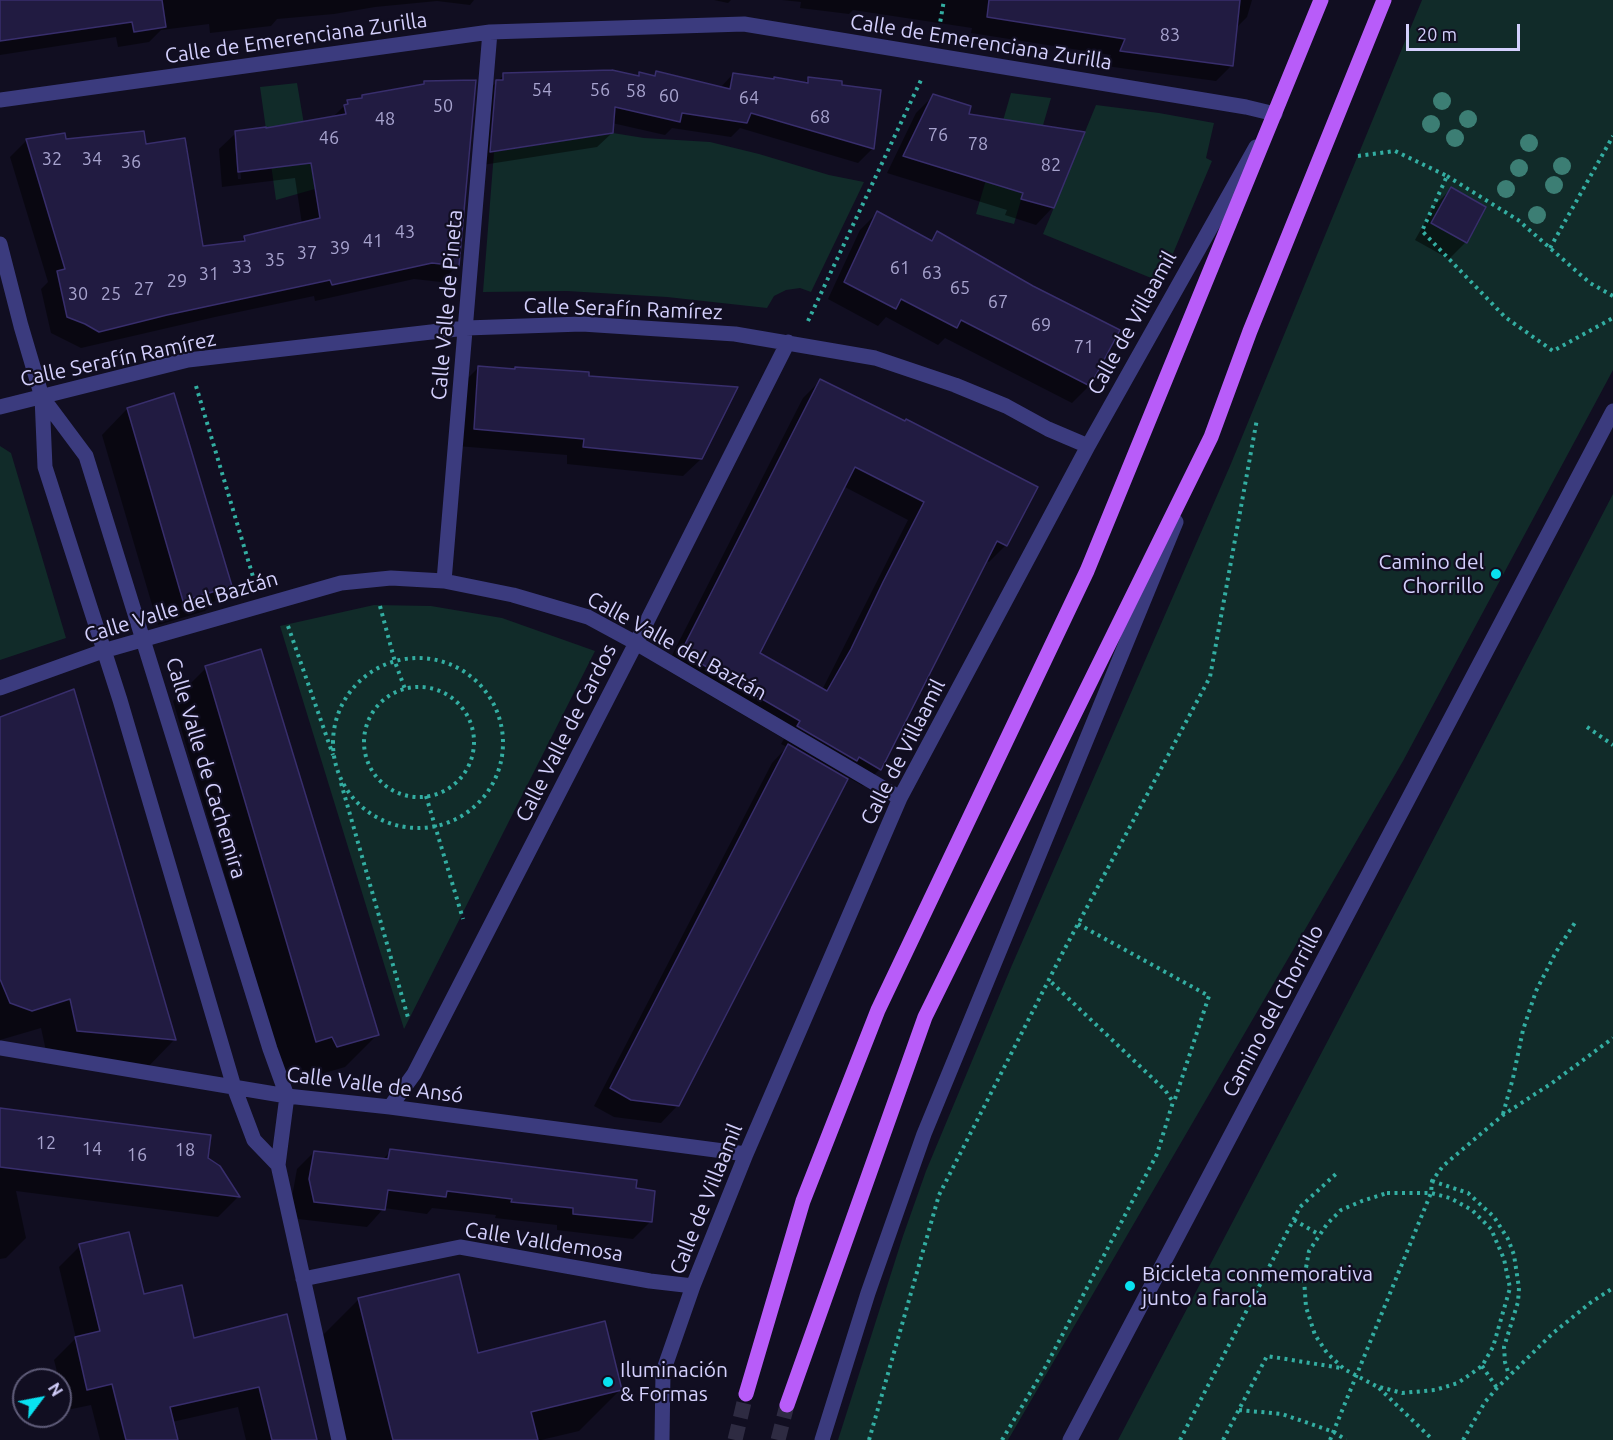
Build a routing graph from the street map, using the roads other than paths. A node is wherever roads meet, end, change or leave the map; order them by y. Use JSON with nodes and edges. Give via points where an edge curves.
{"nodes":[{"id":1,"x":1321,"y":0,"type":"edge"},
{"id":2,"x":1384,"y":0,"type":"edge"},
{"id":3,"x":490,"y":32,"type":"junction"},
{"id":4,"x":0,"y":100,"type":"edge"},
{"id":5,"x":1273,"y":117,"type":"junction"},
{"id":6,"x":0,"y":244,"type":"edge"},
{"id":7,"x":466,"y":328,"type":"junction"},
{"id":8,"x":788,"y":342,"type":"junction"},
{"id":9,"x":42,"y":397,"type":"junction"},
{"id":10,"x":0,"y":407,"type":"edge"},
{"id":11,"x":1613,"y":411,"type":"edge"},
{"id":12,"x":1211,"y":437,"type":"junction"},
{"id":13,"x":1088,"y":446,"type":"junction"},
{"id":14,"x":444,"y":581,"type":"junction"},
{"id":15,"x":144,"y":639,"type":"junction"},
{"id":16,"x":636,"y":643,"type":"junction"},
{"id":17,"x":103,"y":651,"type":"junction"},
{"id":18,"x":0,"y":688,"type":"edge"},
{"id":19,"x":900,"y":798,"type":"junction"},
{"id":20,"x":0,"y":1047,"type":"edge"},
{"id":21,"x":234,"y":1087,"type":"junction"},
{"id":22,"x":287,"y":1096,"type":"junction"},
{"id":23,"x":390,"y":1107,"type":"junction"},
{"id":24,"x":746,"y":1154,"type":"junction"},
{"id":25,"x":278,"y":1165,"type":"junction"},
{"id":26,"x":303,"y":1279,"type":"junction"},
{"id":27,"x":693,"y":1286,"type":"junction"},
{"id":28,"x":746,"y":1394,"type":"tunnel mouth"},
{"id":29,"x":787,"y":1405,"type":"tunnel mouth"},
{"id":30,"x":339,"y":1440,"type":"edge"},
{"id":31,"x":662,"y":1440,"type":"edge"},
{"id":32,"x":822,"y":1440,"type":"edge"},
{"id":33,"x":1070,"y":1440,"type":"edge"}],
"edges":[{"from":1,"to":5,"type":"main road","name":"Calle de Villaamil"},
{"from":2,"to":12,"type":"main road"},
{"from":3,"to":4,"type":"street","name":"Calle de Emerenciana Zurilla"},
{"from":3,"to":5,"type":"street","name":"Calle de Emerenciana Zurilla","via":[[744,24],[1246,107]]},
{"from":3,"to":7,"type":"street","name":"Calle Valle de Pineta"},
{"from":5,"to":13,"type":"street","name":"Calle de Villaamil"},
{"from":5,"to":28,"type":"main road","name":"Calle de Villaamil","via":[[1087,571],[878,1010],[803,1201]]},
{"from":6,"to":9,"type":"street","name":"Calle Valle de Cachemira"},
{"from":7,"to":8,"type":"street","name":"Calle Serafín Ramírez","via":[[582,324],[735,334]]},
{"from":7,"to":9,"type":"street","name":"Calle Serafín Ramírez","via":[[188,360]]},
{"from":7,"to":14,"type":"street","name":"Calle Valle de Pineta"},
{"from":8,"to":13,"type":"street","name":"Calle Serafín Ramírez","via":[[875,358],[955,385]]},
{"from":8,"to":16,"type":"street","name":"Calle Valle de Cardos"},
{"from":9,"to":10,"type":"street","name":"Calle Serafín Ramírez"},
{"from":9,"to":15,"type":"street","name":"Calle Valle de Cachemira","via":[[86,456]]},
{"from":9,"to":17,"type":"street","name":"Calle Valle de Cachemira","via":[[45,467]]},
{"from":11,"to":33,"type":"street","name":"Camino del Chorrillo"},
{"from":12,"to":29,"type":"main road","via":[[925,1017]]},
{"from":12,"to":32,"type":"street","via":[[924,1134]]},
{"from":13,"to":19,"type":"street","name":"Calle de Villaamil"},
{"from":14,"to":15,"type":"street","name":"Calle Valle del Baztán","via":[[391,578],[341,583]]},
{"from":14,"to":16,"type":"street","name":"Calle Valle del Baztán","via":[[513,595],[588,617]]},
{"from":15,"to":17,"type":"street","name":"Calle Valle del Baztán"},
{"from":15,"to":22,"type":"street","name":"Calle Valle de Cachemira"},
{"from":16,"to":19,"type":"street","name":"Calle Valle del Baztán"},
{"from":16,"to":23,"type":"street","name":"Calle Valle de Cardos","via":[[414,1074]]},
{"from":17,"to":18,"type":"street","name":"Calle Valle del Baztán"},
{"from":17,"to":21,"type":"street","name":"Calle Valle de Cachemira"},
{"from":19,"to":24,"type":"street","name":"Calle de Villaamil"},
{"from":20,"to":21,"type":"street","name":"Calle Valle de Ansó"},
{"from":21,"to":22,"type":"street","name":"Calle Valle de Ansó"},
{"from":21,"to":25,"type":"street","name":"Calle Valle de Cachemira","via":[[254,1140]]},
{"from":22,"to":23,"type":"street","name":"Calle Valle de Ansó"},
{"from":22,"to":25,"type":"street","name":"Calle Valle de Cachemira"},
{"from":23,"to":24,"type":"street","name":"Calle Valle de Ansó"},
{"from":24,"to":27,"type":"street","name":"Calle de Villaamil"},
{"from":25,"to":26,"type":"street","name":"Calle Valle de Cachemira"},
{"from":26,"to":27,"type":"street","name":"Calle Valldemosa","via":[[460,1247]]},
{"from":26,"to":30,"type":"street"},
{"from":27,"to":31,"type":"street","name":"Calle de Villaamil","via":[[663,1372]]}]}
